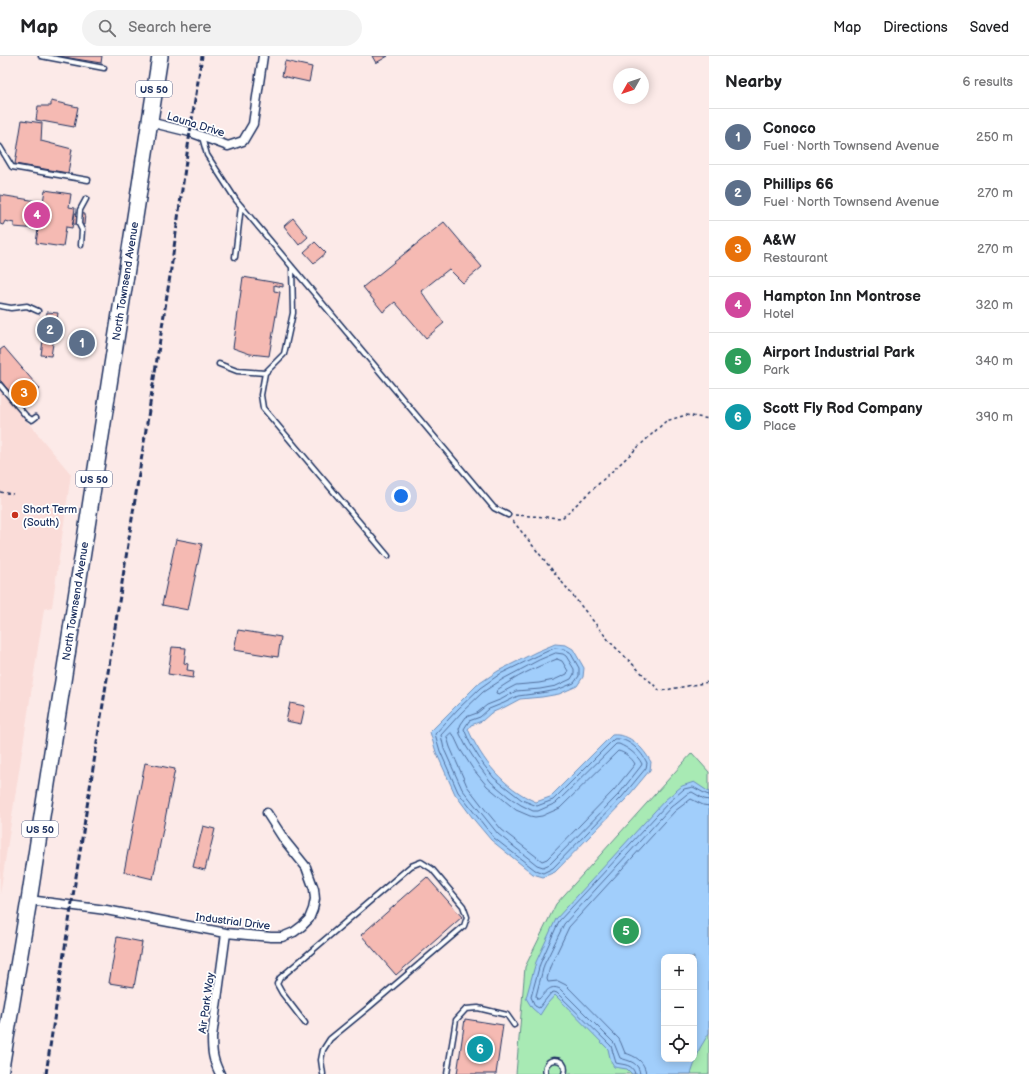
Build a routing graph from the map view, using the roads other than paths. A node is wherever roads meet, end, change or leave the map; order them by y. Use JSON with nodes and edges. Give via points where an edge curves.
{"nodes":[{"id":1,"x":41,"y":56,"type":"edge"},
{"id":2,"x":160,"y":56,"type":"edge"},
{"id":3,"x":263,"y":56,"type":"edge"},
{"id":4,"x":104,"y":68,"type":"dead end"},
{"id":5,"x":149,"y":122,"type":"junction"},
{"id":6,"x":202,"y":136,"type":"junction"},
{"id":7,"x":0,"y":148,"type":"edge"},
{"id":8,"x":88,"y":180,"type":"dead end"},
{"id":9,"x":86,"y":199,"type":"dead end"},
{"id":10,"x":241,"y":206,"type":"junction"},
{"id":11,"x":81,"y":245,"type":"dead end"},
{"id":12,"x":235,"y":257,"type":"dead end"},
{"id":13,"x":292,"y":267,"type":"junction"},
{"id":14,"x":0,"y":306,"type":"edge"},
{"id":15,"x":38,"y":311,"type":"dead end"},
{"id":16,"x":219,"y":364,"type":"dead end"},
{"id":17,"x":265,"y":373,"type":"junction"},
{"id":18,"x":0,"y":385,"type":"edge"},
{"id":19,"x":36,"y":417,"type":"dead end"},
{"id":20,"x":508,"y":515,"type":"road end"},
{"id":21,"x":388,"y":556,"type":"dead end"},
{"id":22,"x":268,"y":813,"type":"dead end"},
{"id":23,"x":29,"y":900,"type":"junction"},
{"id":24,"x":226,"y":933,"type":"junction"},
{"id":25,"x":305,"y":1024,"type":"dead end"},
{"id":26,"x":514,"y":1025,"type":"dead end"},
{"id":27,"x":0,"y":1074,"type":"edge"},
{"id":28,"x":220,"y":1074,"type":"edge"},
{"id":29,"x":323,"y":1074,"type":"edge"},
{"id":30,"x":447,"y":1074,"type":"edge"},
{"id":31,"x":546,"y":1074,"type":"edge"},
{"id":32,"x":564,"y":1074,"type":"edge"}],
"edges":[{"from":1,"to":4,"type":"lane"},
{"from":2,"to":5,"type":"highway","name":"North Townsend Avenue","number":"US 50"},
{"from":3,"to":6,"type":"street","name":"Launa Drive","via":[[253,124],[243,142],[228,146]]},
{"from":5,"to":6,"type":"street","name":"Launa Drive"},
{"from":5,"to":23,"type":"highway","name":"North Townsend Avenue","number":"US 50"},
{"from":6,"to":10,"type":"lane","via":[[207,155]]},
{"from":7,"to":8,"type":"lane","via":[[12,168]]},
{"from":9,"to":11,"type":"lane","via":[[80,210]]},
{"from":10,"to":12,"type":"lane"},
{"from":10,"to":13,"type":"lane"},
{"from":13,"to":17,"type":"lane","via":[[293,313],[284,354]]},
{"from":13,"to":20,"type":"lane","via":[[494,508]]},
{"from":14,"to":15,"type":"lane","via":[[27,306]]},
{"from":16,"to":17,"type":"lane","via":[[237,371]]},
{"from":17,"to":21,"type":"lane","via":[[261,395],[263,408]]},
{"from":18,"to":19,"type":"lane","via":[[26,416],[32,420]]},
{"from":22,"to":24,"type":"street","name":"Industrial Drive","via":[[306,867],[314,889],[313,909],[309,919],[302,926],[282,937]]},
{"from":23,"to":24,"type":"street","name":"Industrial Drive","via":[[106,910]]},
{"from":23,"to":27,"type":"highway","name":"North Townsend Avenue","number":"US 50"},
{"from":24,"to":28,"type":"street","name":"Air Park Way","via":[[212,1037],[212,1054]]},
{"from":25,"to":29,"type":"lane","via":[[277,984],[280,978],[411,866],[421,862],[432,869],[463,906],[467,917],[464,926],[330,1039],[323,1050],[321,1060]]},
{"from":26,"to":30,"type":"lane","via":[[507,1015],[478,1008],[466,1008],[456,1020]]},
{"from":31,"to":32,"type":"lane","via":[[547,1063],[559,1060],[564,1064]]}]}
